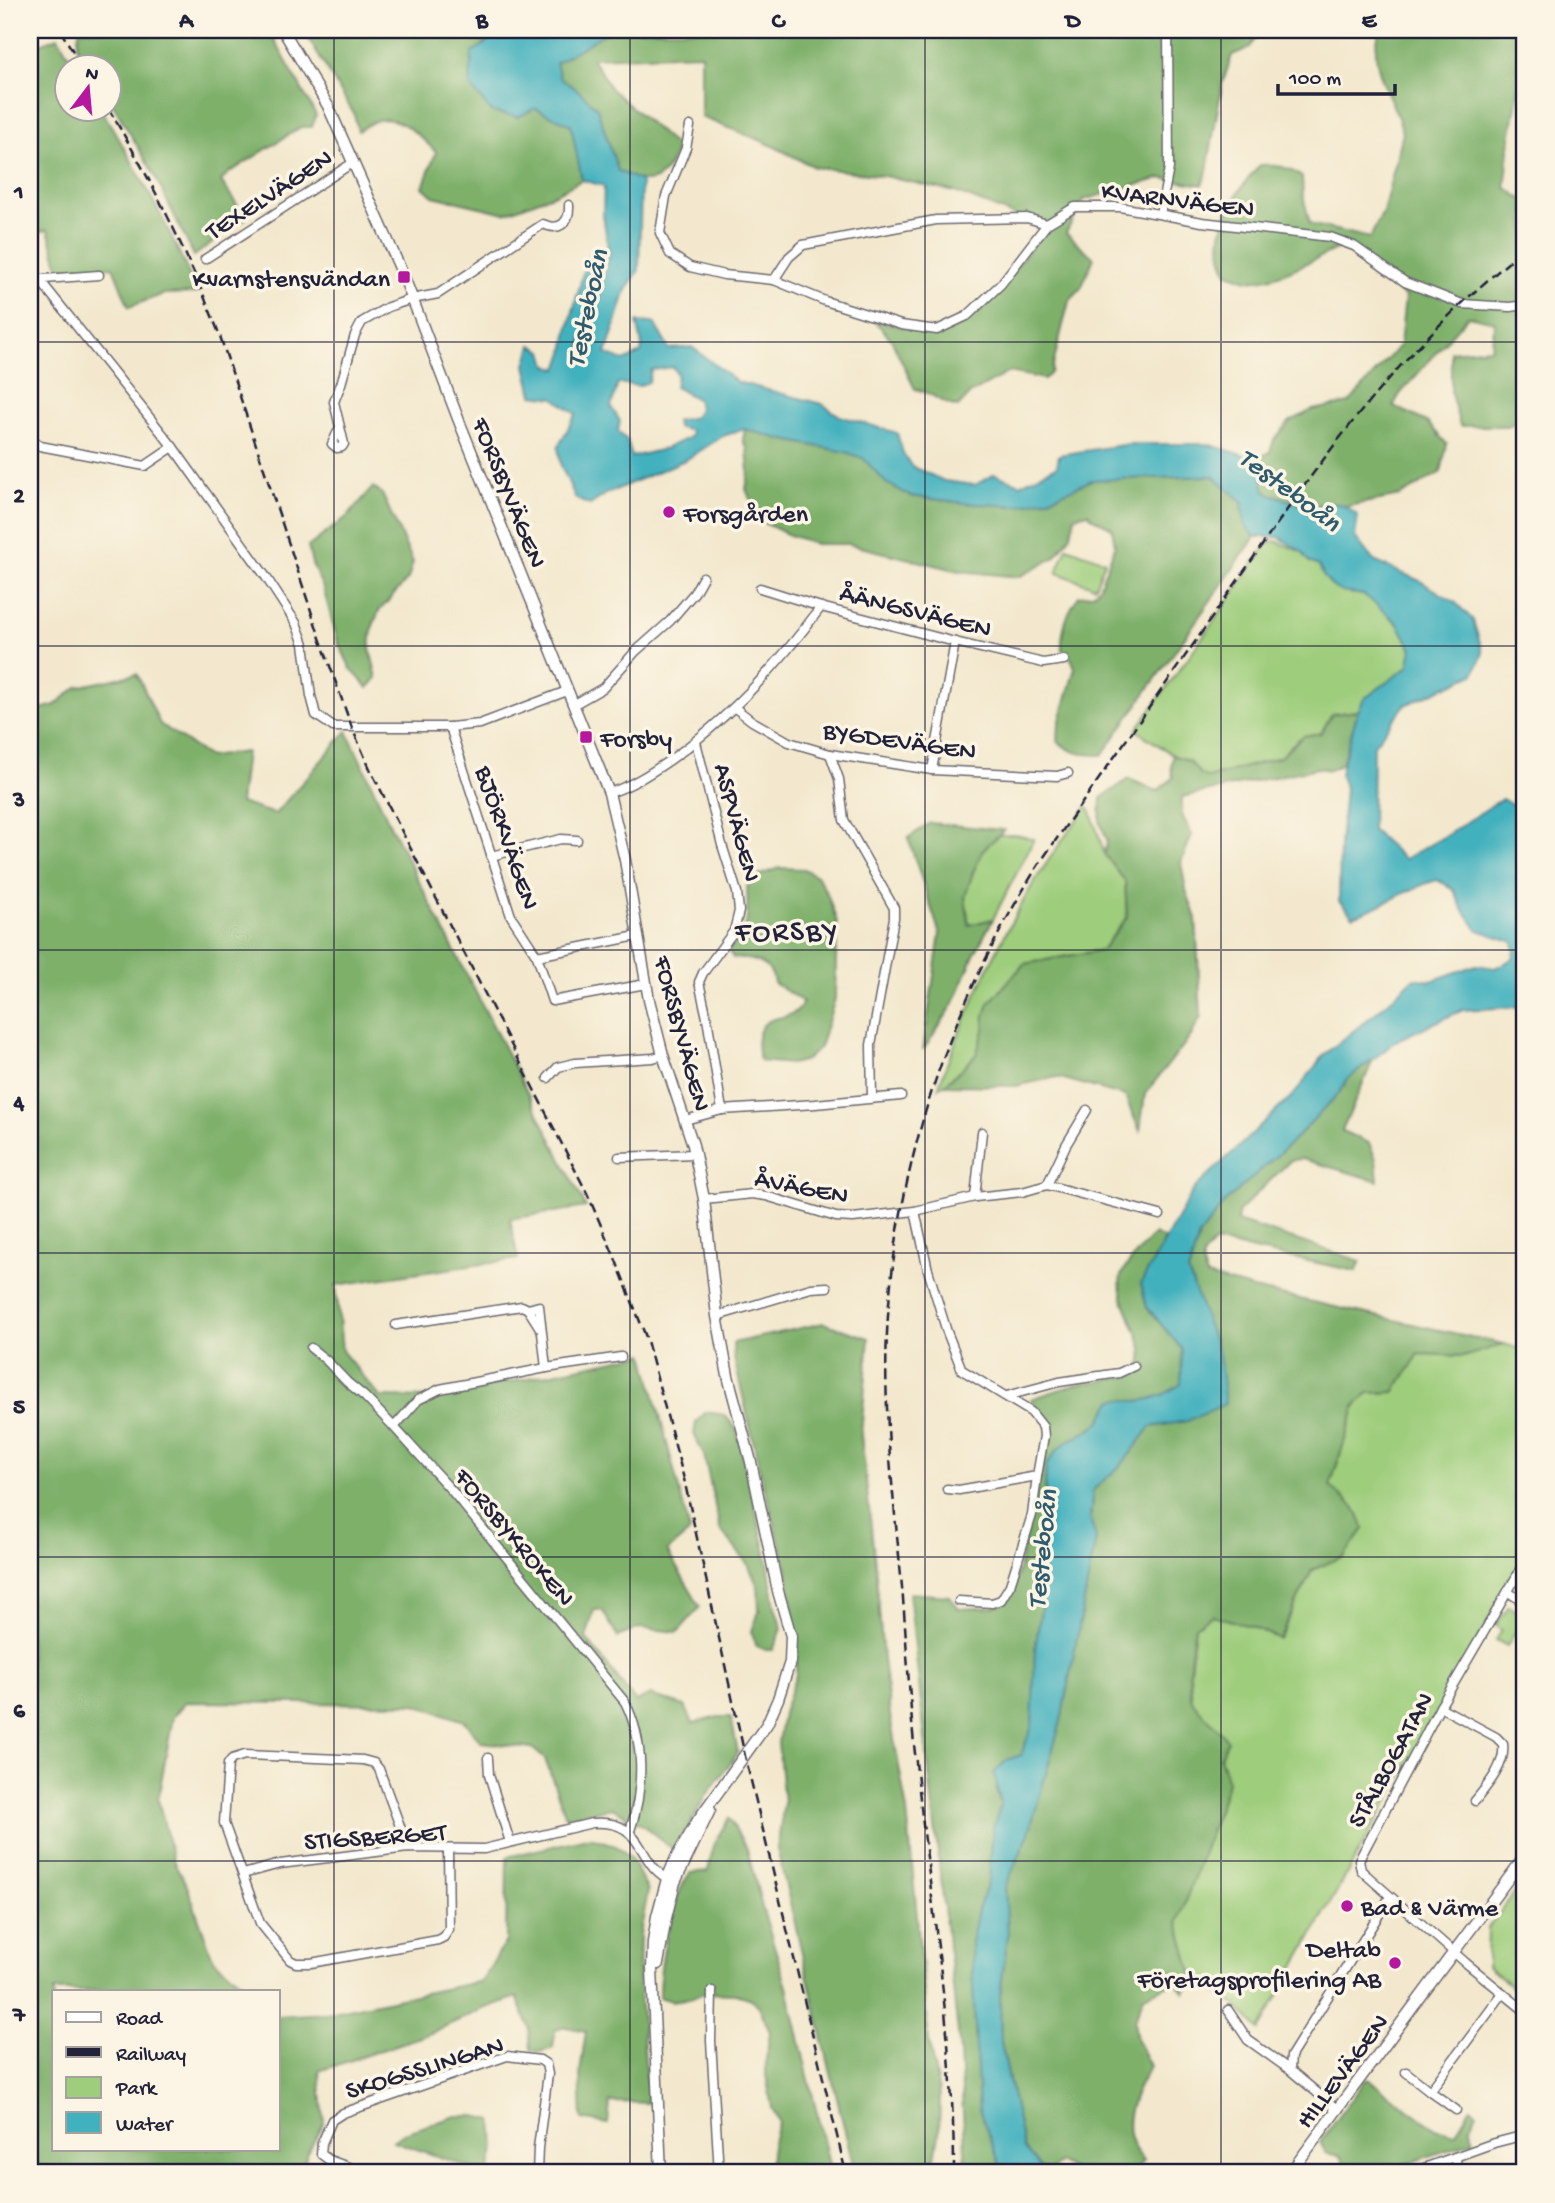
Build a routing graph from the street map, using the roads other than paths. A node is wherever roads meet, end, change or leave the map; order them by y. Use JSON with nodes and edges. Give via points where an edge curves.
{"nodes":[{"id":1,"x":283,"y":30,"type":"edge"},
{"id":2,"x":1168,"y":30,"type":"edge"},
{"id":3,"x":690,"y":126,"type":"dead end"},
{"id":4,"x":354,"y":162,"type":"junction"},
{"id":5,"x":569,"y":205,"type":"dead end"},
{"id":6,"x":1160,"y":214,"type":"junction"},
{"id":7,"x":1047,"y":224,"type":"junction"},
{"id":8,"x":205,"y":259,"type":"dead end"},
{"id":9,"x":99,"y":275,"type":"dead end"},
{"id":10,"x":34,"y":280,"type":"edge"},
{"id":11,"x":774,"y":280,"type":"junction"},
{"id":12,"x":412,"y":299,"type":"junction"},
{"id":13,"x":1525,"y":305,"type":"edge"},
{"id":14,"x":340,"y":427,"type":"dead end"},
{"id":15,"x":30,"y":439,"type":"edge"},
{"id":16,"x":173,"y":447,"type":"junction"},
{"id":17,"x":703,"y":577,"type":"dead end"},
{"id":18,"x":760,"y":588,"type":"dead end"},
{"id":19,"x":821,"y":607,"type":"junction"},
{"id":20,"x":954,"y":642,"type":"junction"},
{"id":21,"x":1063,"y":660,"type":"dead end"},
{"id":22,"x":567,"y":691,"type":"junction"},
{"id":23,"x":573,"y":705,"type":"junction"},
{"id":24,"x":735,"y":708,"type":"junction"},
{"id":25,"x":450,"y":727,"type":"junction"},
{"id":26,"x":696,"y":742,"type":"junction"},
{"id":27,"x":830,"y":754,"type":"junction"},
{"id":28,"x":932,"y":770,"type":"junction"},
{"id":29,"x":1068,"y":773,"type":"dead end"},
{"id":30,"x":609,"y":793,"type":"junction"},
{"id":31,"x":577,"y":840,"type":"dead end"},
{"id":32,"x":491,"y":856,"type":"junction"},
{"id":33,"x":637,"y":936,"type":"junction"},
{"id":34,"x":537,"y":956,"type":"junction"},
{"id":35,"x":646,"y":984,"type":"junction"},
{"id":36,"x":663,"y":1055,"type":"junction"},
{"id":37,"x":548,"y":1078,"type":"dead end"},
{"id":38,"x":901,"y":1096,"type":"dead end"},
{"id":39,"x":872,"y":1098,"type":"junction"},
{"id":40,"x":722,"y":1110,"type":"junction"},
{"id":41,"x":1087,"y":1110,"type":"dead end"},
{"id":42,"x":685,"y":1120,"type":"junction"},
{"id":43,"x":982,"y":1132,"type":"dead end"},
{"id":44,"x":694,"y":1154,"type":"junction"},
{"id":45,"x":619,"y":1157,"type":"dead end"},
{"id":46,"x":1047,"y":1185,"type":"junction"},
{"id":47,"x":975,"y":1197,"type":"junction"},
{"id":48,"x":704,"y":1199,"type":"junction"},
{"id":49,"x":915,"y":1211,"type":"junction"},
{"id":50,"x":1160,"y":1215,"type":"dead end"},
{"id":51,"x":827,"y":1287,"type":"dead end"},
{"id":52,"x":717,"y":1316,"type":"junction"},
{"id":53,"x":396,"y":1325,"type":"dead end"},
{"id":54,"x":311,"y":1349,"type":"dead end"},
{"id":55,"x":621,"y":1357,"type":"dead end"},
{"id":56,"x":1135,"y":1366,"type":"dead end"},
{"id":57,"x":546,"y":1368,"type":"junction"},
{"id":58,"x":1007,"y":1396,"type":"junction"},
{"id":59,"x":394,"y":1427,"type":"junction"},
{"id":60,"x":1037,"y":1476,"type":"junction"},
{"id":61,"x":947,"y":1489,"type":"dead end"},
{"id":62,"x":1525,"y":1562,"type":"edge"},
{"id":63,"x":1508,"y":1592,"type":"junction"},
{"id":64,"x":959,"y":1601,"type":"dead end"},
{"id":65,"x":1525,"y":1603,"type":"edge"},
{"id":66,"x":1440,"y":1707,"type":"junction"},
{"id":67,"x":488,"y":1758,"type":"dead end"},
{"id":68,"x":1475,"y":1801,"type":"dead end"},
{"id":69,"x":630,"y":1831,"type":"junction"},
{"id":70,"x":510,"y":1842,"type":"junction"},
{"id":71,"x":408,"y":1848,"type":"junction"},
{"id":72,"x":448,"y":1849,"type":"junction"},
{"id":73,"x":1525,"y":1856,"type":"edge"},
{"id":74,"x":243,"y":1874,"type":"junction"},
{"id":75,"x":671,"y":1881,"type":"junction"},
{"id":76,"x":1390,"y":1896,"type":"junction"},
{"id":77,"x":1455,"y":1952,"type":"junction"},
{"id":78,"x":712,"y":1992,"type":"dead end"},
{"id":79,"x":1503,"y":1993,"type":"junction"},
{"id":80,"x":1228,"y":2010,"type":"dead end"},
{"id":81,"x":1525,"y":2011,"type":"edge"},
{"id":82,"x":1290,"y":2070,"type":"junction"},
{"id":83,"x":1406,"y":2072,"type":"dead end"},
{"id":84,"x":1430,"y":2091,"type":"junction"},
{"id":85,"x":1338,"y":2110,"type":"junction"},
{"id":86,"x":1456,"y":2110,"type":"dead end"},
{"id":87,"x":1525,"y":2135,"type":"edge"},
{"id":88,"x":1456,"y":2157,"type":"junction"},
{"id":89,"x":365,"y":2173,"type":"edge"},
{"id":90,"x":537,"y":2173,"type":"edge"},
{"id":91,"x":662,"y":2173,"type":"edge"},
{"id":92,"x":719,"y":2173,"type":"edge"},
{"id":93,"x":1290,"y":2173,"type":"edge"},
{"id":94,"x":1410,"y":2173,"type":"edge"},
{"id":95,"x":1457,"y":2173,"type":"edge"}],
"edges":[{"from":1,"to":4,"type":"street","name":"FORSBYVÄGEN","via":[[328,106]]},
{"from":2,"to":6,"type":"street","via":[[1169,168]]},
{"from":3,"to":11,"type":"street","name":"KVARNVÄGEN","via":[[666,196],[660,233],[670,254],[690,267]]},
{"from":4,"to":8,"type":"street","name":"TEXELVÄGEN"},
{"from":4,"to":12,"type":"street","name":"FORSBYVÄGEN"},
{"from":5,"to":12,"type":"street","via":[[566,222],[559,227],[543,224],[438,295]]},
{"from":6,"to":7,"type":"street","name":"KVARNVÄGEN","via":[[1120,207],[1076,207]]},
{"from":6,"to":13,"type":"street","name":"KVARNVÄGEN","via":[[1329,237],[1354,246],[1405,282],[1462,304]]},
{"from":7,"to":11,"type":"street","via":[[1027,218],[936,220],[803,245]]},
{"from":7,"to":11,"type":"street","name":"KVARNVÄGEN","via":[[1001,284],[967,316],[937,331],[901,325]]},
{"from":9,"to":10,"type":"street"},
{"from":10,"to":16,"type":"street"},
{"from":12,"to":14,"type":"street","via":[[371,316],[358,328],[334,401]]},
{"from":12,"to":22,"type":"street","name":"FORSBYVÄGEN"},
{"from":15,"to":16,"type":"street","via":[[40,446],[145,466]]},
{"from":16,"to":25,"type":"street","via":[[296,623],[316,715],[333,727]]},
{"from":17,"to":23,"type":"street","via":[[670,621],[603,688]]},
{"from":18,"to":19,"type":"street","name":"ÅÄNGSVÄGEN"},
{"from":19,"to":20,"type":"street","name":"ÅÄNGSVÄGEN"},
{"from":19,"to":24,"type":"street"},
{"from":20,"to":21,"type":"street","name":"ÅÄNGSVÄGEN","via":[[1044,663]]},
{"from":20,"to":28,"type":"street"},
{"from":22,"to":23,"type":"street","name":"FORSBYVÄGEN"},
{"from":22,"to":25,"type":"street","via":[[480,724]]},
{"from":23,"to":30,"type":"street","name":"FORSBYVÄGEN"},
{"from":24,"to":26,"type":"street"},
{"from":24,"to":27,"type":"street","name":"BYGDEVÄGEN","via":[[789,742]]},
{"from":25,"to":32,"type":"street","name":"BJÖRKVÄGEN"},
{"from":26,"to":30,"type":"street","via":[[648,775]]},
{"from":26,"to":40,"type":"street","name":"ASPVÄGEN","via":[[739,911],[734,931],[699,982]]},
{"from":27,"to":28,"type":"street","name":"BYGDEVÄGEN"},
{"from":27,"to":39,"type":"street","via":[[839,779],[844,820],[894,908],[871,1045]]},
{"from":28,"to":29,"type":"street","name":"BYGDEVÄGEN"},
{"from":30,"to":33,"type":"street","name":"FORSBYVÄGEN"},
{"from":31,"to":32,"type":"street","via":[[561,839]]},
{"from":32,"to":34,"type":"street","name":"BJÖRKVÄGEN","via":[[511,916]]},
{"from":33,"to":34,"type":"street"},
{"from":33,"to":35,"type":"street","name":"FORSBYVÄGEN"},
{"from":34,"to":35,"type":"street","name":"BJÖRKVÄGEN","via":[[552,1001]]},
{"from":35,"to":36,"type":"street","name":"FORSBYVÄGEN"},
{"from":36,"to":37,"type":"street","via":[[575,1063],[558,1067]]},
{"from":36,"to":42,"type":"street","name":"FORSBYVÄGEN"},
{"from":38,"to":39,"type":"street"},
{"from":39,"to":40,"type":"street"},
{"from":40,"to":42,"type":"street"},
{"from":41,"to":46,"type":"street"},
{"from":42,"to":44,"type":"street","name":"FORSBYVÄGEN"},
{"from":43,"to":47,"type":"street"},
{"from":44,"to":45,"type":"street"},
{"from":44,"to":48,"type":"street","name":"FORSBYVÄGEN"},
{"from":46,"to":47,"type":"street","name":"ÅVÄGEN"},
{"from":46,"to":50,"type":"street","name":"ÅVÄGEN"},
{"from":47,"to":49,"type":"street","name":"ÅVÄGEN"},
{"from":48,"to":49,"type":"street","name":"ÅVÄGEN","via":[[752,1194],[853,1218]]},
{"from":48,"to":52,"type":"street","name":"FORSBYVÄGEN"},
{"from":49,"to":58,"type":"street","via":[[928,1270],[962,1370]]},
{"from":51,"to":52,"type":"street"},
{"from":52,"to":75,"type":"street","name":"FORSBYVÄGEN","via":[[792,1651],[767,1724],[722,1788]]},
{"from":53,"to":57,"type":"street","via":[[538,1306]]},
{"from":54,"to":59,"type":"street","name":"FORSBYKROKEN"},
{"from":55,"to":57,"type":"street"},
{"from":56,"to":58,"type":"street"},
{"from":57,"to":59,"type":"street","via":[[440,1389],[418,1400]]},
{"from":58,"to":60,"type":"street","via":[[1031,1412],[1043,1427]]},
{"from":59,"to":69,"type":"street","name":"FORSBYKROKEN","via":[[625,1702],[639,1742],[640,1788]]},
{"from":60,"to":61,"type":"street"},
{"from":60,"to":64,"type":"street","via":[[1032,1515],[1001,1600]]},
{"from":62,"to":63,"type":"street","name":"STÅLBOGATAN"},
{"from":63,"to":65,"type":"street"},
{"from":63,"to":66,"type":"street","name":"STÅLBOGATAN"},
{"from":66,"to":68,"type":"street","via":[[1503,1744],[1493,1778]]},
{"from":66,"to":76,"type":"street","name":"STÅLBOGATAN","via":[[1359,1860],[1361,1870]]},
{"from":67,"to":70,"type":"street"},
{"from":69,"to":70,"type":"street","name":"STIGSBERGET","via":[[607,1822],[592,1823]]},
{"from":69,"to":75,"type":"street","via":[[659,1875]]},
{"from":70,"to":72,"type":"street","name":"STIGSBERGET","via":[[484,1849]]},
{"from":71,"to":72,"type":"street","name":"STIGSBERGET"},
{"from":71,"to":74,"type":"street","name":"STIGSBERGET","via":[[280,1864]]},
{"from":71,"to":74,"type":"street","via":[[383,1776],[374,1763],[245,1755],[228,1764],[224,1823]]},
{"from":72,"to":74,"type":"street","via":[[449,1929],[444,1937],[311,1963],[290,1960],[266,1931]]},
{"from":73,"to":77,"type":"street","name":"HILLEVÄGEN"},
{"from":75,"to":91,"type":"street","name":"FORSBYVÄGEN","via":[[654,2001]]},
{"from":76,"to":77,"type":"street","name":"STÅLBOGATAN"},
{"from":76,"to":82,"type":"street","via":[[1291,2056]]},
{"from":77,"to":79,"type":"street","name":"STÅLBOGATAN"},
{"from":77,"to":85,"type":"street","name":"HILLEVÄGEN"},
{"from":78,"to":92,"type":"street"},
{"from":79,"to":81,"type":"street","name":"STÅLBOGATAN"},
{"from":79,"to":84,"type":"street"},
{"from":80,"to":82,"type":"street","via":[[1248,2040]]},
{"from":82,"to":85,"type":"street"},
{"from":83,"to":84,"type":"street"},
{"from":84,"to":86,"type":"street"},
{"from":85,"to":93,"type":"street","name":"HILLEVÄGEN"},
{"from":87,"to":88,"type":"street"},
{"from":88,"to":94,"type":"street"},
{"from":88,"to":95,"type":"street"},
{"from":89,"to":90,"type":"street","name":"SKOGSSLINGAN","via":[[321,2154],[332,2120],[507,2056],[546,2064]]}]}
